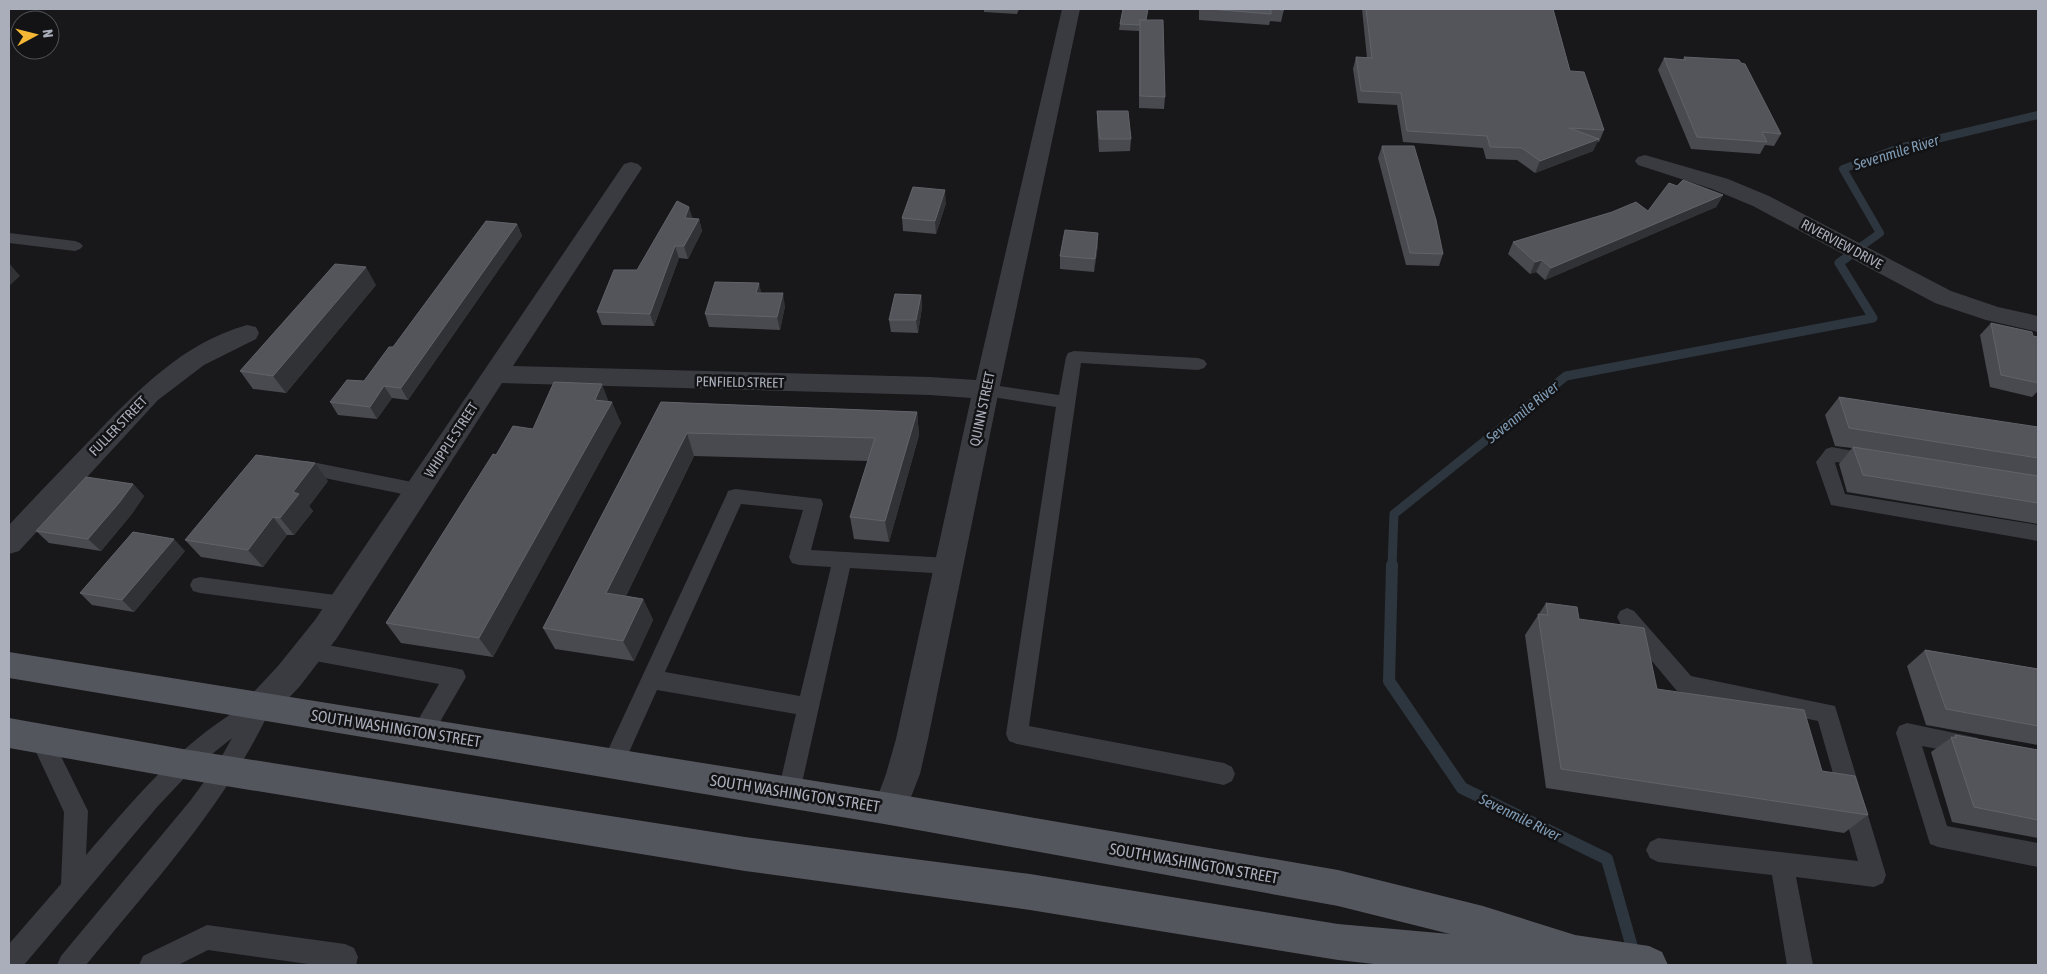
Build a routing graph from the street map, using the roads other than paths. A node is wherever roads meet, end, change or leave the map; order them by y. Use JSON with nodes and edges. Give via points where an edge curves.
{"nodes":[{"id":1,"x":1071,"y":9,"type":"edge"},
{"id":2,"x":1645,"y":161,"type":"dead end"},
{"id":3,"x":631,"y":168,"type":"dead end"},
{"id":4,"x":9,"y":238,"type":"edge"},
{"id":5,"x":75,"y":246,"type":"dead end"},
{"id":6,"x":2038,"y":324,"type":"edge"},
{"id":7,"x":247,"y":333,"type":"dead end"},
{"id":8,"x":1198,"y":364,"type":"dead end"},
{"id":9,"x":494,"y":374,"type":"junction"},
{"id":10,"x":986,"y":390,"type":"junction"},
{"id":11,"x":1066,"y":402,"type":"junction"},
{"id":12,"x":1891,"y":464,"type":"edge"},
{"id":13,"x":307,"y":468,"type":"edge"},
{"id":14,"x":417,"y":490,"type":"junction"},
{"id":15,"x":2038,"y":533,"type":"edge"},
{"id":16,"x":9,"y":543,"type":"edge"},
{"id":17,"x":842,"y":560,"type":"junction"},
{"id":18,"x":949,"y":566,"type":"junction"},
{"id":19,"x":200,"y":585,"type":"dead end"},
{"id":20,"x":343,"y":604,"type":"junction"},
{"id":21,"x":1627,"y":617,"type":"dead end"},
{"id":22,"x":310,"y":651,"type":"junction"},
{"id":23,"x":9,"y":665,"type":"edge"},
{"id":24,"x":651,"y":679,"type":"junction"},
{"id":25,"x":261,"y":706,"type":"junction"},
{"id":26,"x":809,"y":707,"type":"junction"},
{"id":27,"x":422,"y":732,"type":"junction"},
{"id":28,"x":25,"y":736,"type":"edge"},
{"id":29,"x":1991,"y":749,"type":"edge"},
{"id":30,"x":613,"y":763,"type":"junction"},
{"id":31,"x":183,"y":764,"type":"junction"},
{"id":32,"x":226,"y":770,"type":"junction"},
{"id":33,"x":1224,"y":774,"type":"dead end"},
{"id":34,"x":789,"y":792,"type":"junction"},
{"id":35,"x":890,"y":809,"type":"junction"},
{"id":36,"x":1658,"y":850,"type":"dead end"},
{"id":37,"x":2038,"y":855,"type":"edge"},
{"id":38,"x":1782,"y":864,"type":"junction"},
{"id":39,"x":73,"y":887,"type":"junction"},
{"id":40,"x":1575,"y":953,"type":"junction"},
{"id":41,"x":9,"y":963,"type":"edge"},
{"id":42,"x":70,"y":965,"type":"edge"},
{"id":43,"x":152,"y":965,"type":"edge"},
{"id":44,"x":343,"y":965,"type":"edge"},
{"id":45,"x":1649,"y":965,"type":"edge"},
{"id":46,"x":1800,"y":965,"type":"edge"}],
"edges":[{"from":1,"to":10,"type":"street","name":"QUINN STREET"},
{"from":2,"to":6,"type":"street","name":"RIVERVIEW DRIVE","via":[[1720,184],[1761,201],[1943,297]]},
{"from":3,"to":9,"type":"street","name":"WHIPPLE STREET"},
{"from":4,"to":5,"type":"lane"},
{"from":7,"to":16,"type":"street","name":"FULLER STREET","via":[[196,359],[148,394]]},
{"from":8,"to":11,"type":"lane","via":[[1074,357]]},
{"from":9,"to":10,"type":"street","name":"PENFIELD STREET"},
{"from":9,"to":14,"type":"street","name":"WHIPPLE STREET"},
{"from":10,"to":11,"type":"lane"},
{"from":10,"to":18,"type":"street","name":"QUINN STREET"},
{"from":11,"to":33,"type":"lane","via":[[1017,734]]},
{"from":12,"to":15,"type":"lane","via":[[1832,454],[1825,462],[1838,500]]},
{"from":13,"to":14,"type":"lane"},
{"from":14,"to":20,"type":"street","name":"WHIPPLE STREET"},
{"from":17,"to":18,"type":"lane"},
{"from":17,"to":24,"type":"lane","via":[[799,558],[814,504],[735,496]]},
{"from":17,"to":26,"type":"lane"},
{"from":18,"to":35,"type":"street","name":"QUINN STREET","via":[[912,739]]},
{"from":19,"to":20,"type":"lane"},
{"from":20,"to":22,"type":"street","name":"WHIPPLE STREET"},
{"from":21,"to":38,"type":"lane","via":[[1685,684],[1827,713],[1874,875]]},
{"from":22,"to":25,"type":"street","name":"WHIPPLE STREET"},
{"from":22,"to":27,"type":"lane","via":[[455,677]]},
{"from":23,"to":25,"type":"main road","name":"SOUTH WASHINGTON STREET"},
{"from":24,"to":26,"type":"lane"},
{"from":24,"to":30,"type":"lane"},
{"from":25,"to":27,"type":"main road","name":"SOUTH WASHINGTON STREET"},
{"from":25,"to":31,"type":"lane"},
{"from":25,"to":32,"type":"lane"},
{"from":26,"to":34,"type":"lane"},
{"from":27,"to":30,"type":"main road","name":"SOUTH WASHINGTON STREET"},
{"from":28,"to":31,"type":"main road","name":"SOUTH WASHINGTON STREET"},
{"from":28,"to":39,"type":"lane","via":[[76,811]]},
{"from":29,"to":37,"type":"lane","via":[[1907,733],[1938,836]]},
{"from":30,"to":34,"type":"main road","name":"SOUTH WASHINGTON STREET"},
{"from":31,"to":32,"type":"main road","name":"SOUTH WASHINGTON STREET"},
{"from":31,"to":39,"type":"lane"},
{"from":32,"to":40,"type":"main road","name":"SOUTH WASHINGTON STREET","via":[[745,854],[1021,891],[1338,942],[1494,955]]},
{"from":32,"to":42,"type":"lane"},
{"from":34,"to":35,"type":"main road","name":"SOUTH WASHINGTON STREET"},
{"from":35,"to":40,"type":"main road","name":"SOUTH WASHINGTON STREET","via":[[1338,888],[1483,924]]},
{"from":36,"to":38,"type":"lane"},
{"from":38,"to":46,"type":"lane"},
{"from":39,"to":41,"type":"lane"},
{"from":40,"to":45,"type":"main road","name":"SOUTH WASHINGTON STREET"},
{"from":43,"to":44,"type":"lane","via":[[207,937],[345,957]]}]}
